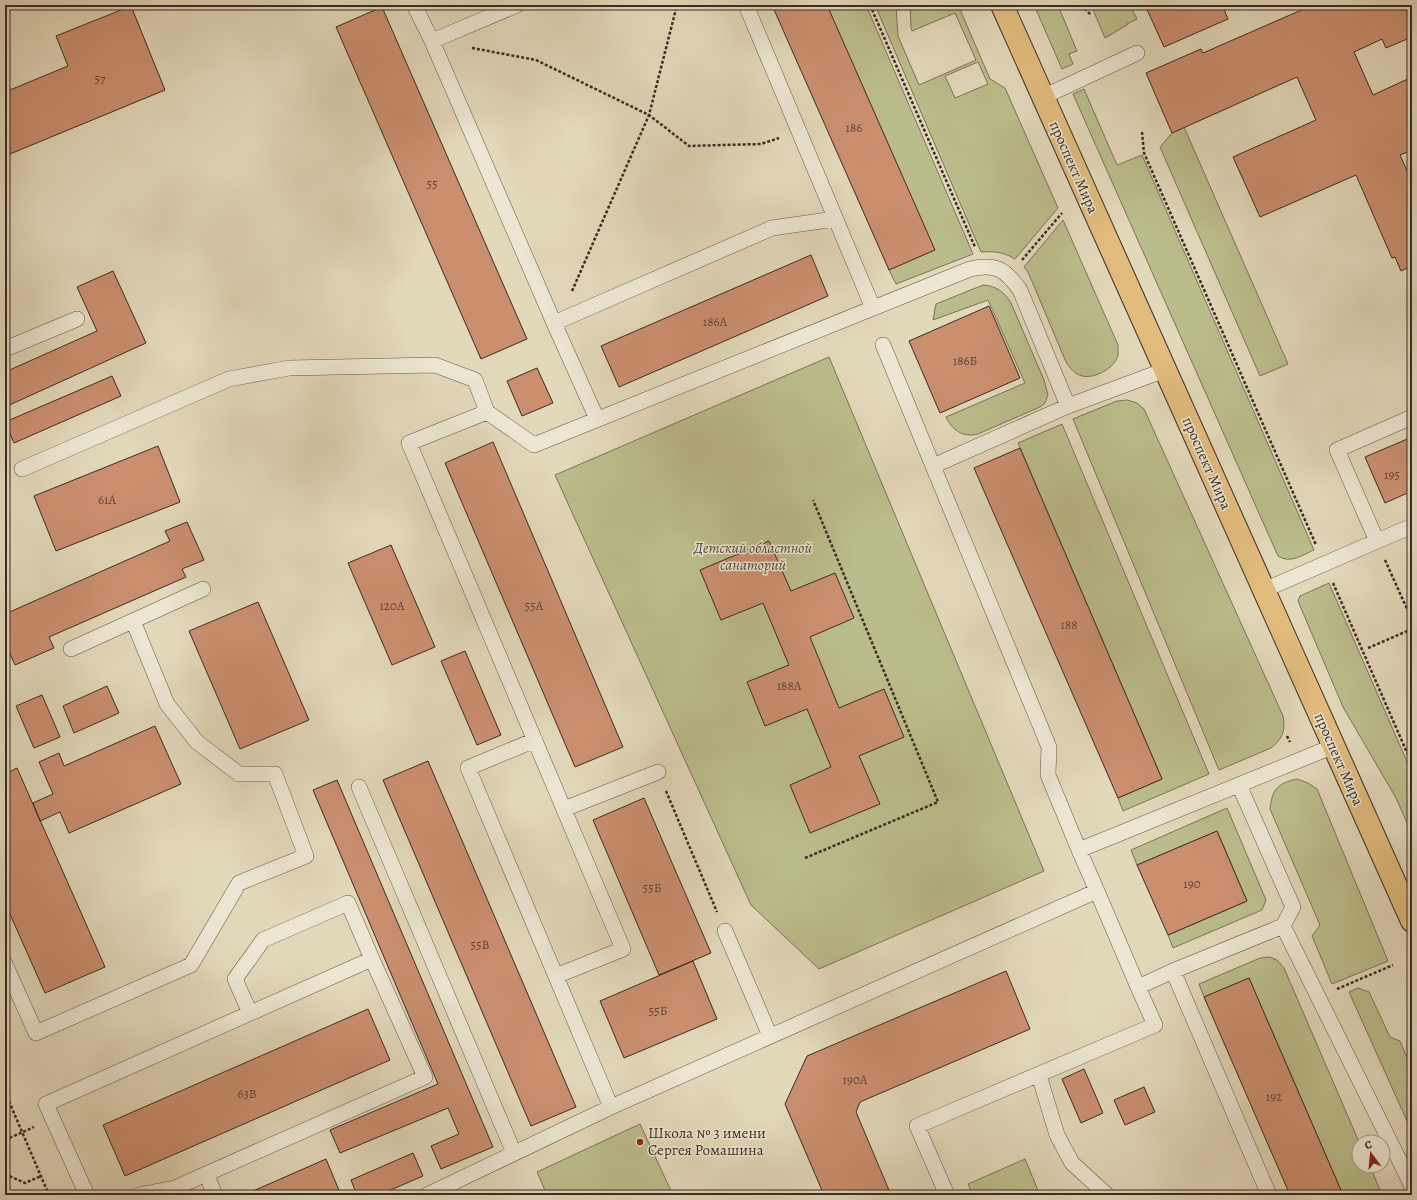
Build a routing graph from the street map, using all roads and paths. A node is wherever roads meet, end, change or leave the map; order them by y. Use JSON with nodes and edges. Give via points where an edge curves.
{"nodes":[{"id":1,"x":414,"y":5,"type":"edge"},
{"id":2,"x":517,"y":5,"type":"edge"},
{"id":3,"x":677,"y":5,"type":"edge"},
{"id":4,"x":746,"y":5,"type":"edge"},
{"id":5,"x":870,"y":5,"type":"edge"},
{"id":6,"x":1002,"y":5,"type":"edge"},
{"id":7,"x":1080,"y":5,"type":"edge"},
{"id":8,"x":1091,"y":15,"type":"dead end"},
{"id":9,"x":432,"y":41,"type":"junction"},
{"id":10,"x":470,"y":48,"type":"dead end"},
{"id":11,"x":1137,"y":53,"type":"dead end"},
{"id":12,"x":1043,"y":97,"type":"junction"},
{"id":13,"x":648,"y":115,"type":"junction"},
{"id":14,"x":799,"y":131,"type":"junction"},
{"id":15,"x":1142,"y":132,"type":"dead end"},
{"id":16,"x":1062,"y":213,"type":"dead end"},
{"id":17,"x":835,"y":219,"type":"junction"},
{"id":18,"x":975,"y":247,"type":"dead end"},
{"id":19,"x":1019,"y":264,"type":"dead end"},
{"id":20,"x":873,"y":308,"type":"junction"},
{"id":21,"x":77,"y":319,"type":"dead end"},
{"id":22,"x":554,"y":323,"type":"junction"},
{"id":23,"x":883,"y":345,"type":"dead end"},
{"id":24,"x":5,"y":349,"type":"edge"},
{"id":25,"x":1165,"y":370,"type":"junction"},
{"id":26,"x":1068,"y":406,"type":"junction"},
{"id":27,"x":487,"y":412,"type":"junction"},
{"id":28,"x":1412,"y":417,"type":"edge"},
{"id":29,"x":598,"y":419,"type":"junction"},
{"id":30,"x":933,"y":466,"type":"junction"},
{"id":31,"x":22,"y":469,"type":"dead end"},
{"id":32,"x":813,"y":500,"type":"dead end"},
{"id":33,"x":1412,"y":526,"type":"edge"},
{"id":34,"x":1377,"y":541,"type":"junction"},
{"id":35,"x":1317,"y":548,"type":"dead end"},
{"id":36,"x":1332,"y":582,"type":"dead end"},
{"id":37,"x":204,"y":589,"type":"dead end"},
{"id":38,"x":1264,"y":590,"type":"junction"},
{"id":39,"x":1412,"y":620,"type":"edge"},
{"id":40,"x":133,"y":621,"type":"junction"},
{"id":41,"x":1412,"y":628,"type":"edge"},
{"id":42,"x":1368,"y":648,"type":"dead end"},
{"id":43,"x":71,"y":649,"type":"dead end"},
{"id":44,"x":535,"y":740,"type":"junction"},
{"id":45,"x":1334,"y":746,"type":"junction"},
{"id":46,"x":1412,"y":764,"type":"edge"},
{"id":47,"x":658,"y":772,"type":"joint"},
{"id":48,"x":1239,"y":784,"type":"junction"},
{"id":49,"x":359,"y":787,"type":"dead end"},
{"id":50,"x":564,"y":809,"type":"junction"},
{"id":51,"x":1079,"y":850,"type":"junction"},
{"id":52,"x":805,"y":858,"type":"dead end"},
{"id":53,"x":1096,"y":891,"type":"junction"},
{"id":54,"x":1412,"y":921,"type":"edge"},
{"id":55,"x":1283,"y":926,"type":"junction"},
{"id":56,"x":725,"y":931,"type":"joint"},
{"id":57,"x":372,"y":959,"type":"junction"},
{"id":58,"x":5,"y":964,"type":"edge"},
{"id":59,"x":1392,"y":966,"type":"dead end"},
{"id":60,"x":1173,"y":971,"type":"junction"},
{"id":61,"x":556,"y":976,"type":"junction"},
{"id":62,"x":1138,"y":987,"type":"junction"},
{"id":63,"x":1333,"y":991,"type":"dead end"},
{"id":64,"x":250,"y":1013,"type":"junction"},
{"id":65,"x":770,"y":1036,"type":"junction"},
{"id":66,"x":1039,"y":1075,"type":"junction"},
{"id":67,"x":5,"y":1092,"type":"edge"},
{"id":68,"x":611,"y":1107,"type":"junction"},
{"id":69,"x":53,"y":1119,"type":"junction"},
{"id":70,"x":22,"y":1132,"type":"junction"},
{"id":71,"x":5,"y":1140,"type":"edge"},
{"id":72,"x":514,"y":1153,"type":"junction"},
{"id":73,"x":5,"y":1174,"type":"edge"},
{"id":74,"x":206,"y":1174,"type":"junction"},
{"id":75,"x":41,"y":1176,"type":"junction"},
{"id":76,"x":1412,"y":1186,"type":"edge"},
{"id":77,"x":49,"y":1195,"type":"edge"},
{"id":78,"x":87,"y":1195,"type":"edge"},
{"id":79,"x":138,"y":1195,"type":"edge"},
{"id":80,"x":215,"y":1195,"type":"edge"},
{"id":81,"x":427,"y":1195,"type":"edge"},
{"id":82,"x":947,"y":1195,"type":"edge"},
{"id":83,"x":1107,"y":1195,"type":"edge"},
{"id":84,"x":1269,"y":1195,"type":"edge"}],
"edges":[{"from":1,"to":9,"type":"lane"},
{"from":2,"to":9,"type":"lane"},
{"from":3,"to":13,"type":"path"},
{"from":4,"to":14,"type":"lane"},
{"from":5,"to":18,"type":"path"},
{"from":6,"to":12,"type":"main road","name":"проспект Мира"},
{"from":7,"to":8,"type":"path"},
{"from":9,"to":22,"type":"lane"},
{"from":10,"to":13,"type":"path","via":[[536,60]]},
{"from":11,"to":12,"type":"lane"},
{"from":12,"to":25,"type":"main road","name":"проспект Мира"},
{"from":13,"to":14,"type":"path","via":[[689,146],[761,144]]},
{"from":13,"to":22,"type":"path","via":[[572,292]]},
{"from":14,"to":17,"type":"lane"},
{"from":15,"to":35,"type":"path","via":[[1144,153]]},
{"from":16,"to":19,"type":"path"},
{"from":17,"to":20,"type":"lane"},
{"from":17,"to":22,"type":"lane","via":[[772,228]]},
{"from":20,"to":26,"type":"lane","via":[[970,269],[983,266],[997,268],[1009,275],[1020,290]]},
{"from":20,"to":29,"type":"lane"},
{"from":21,"to":24,"type":"lane"},
{"from":22,"to":29,"type":"lane"},
{"from":23,"to":30,"type":"lane"},
{"from":25,"to":26,"type":"lane"},
{"from":25,"to":38,"type":"main road","name":"проспект Мира"},
{"from":26,"to":30,"type":"lane"},
{"from":27,"to":29,"type":"lane","via":[[534,445]]},
{"from":27,"to":31,"type":"lane","via":[[475,380],[435,365],[289,368],[229,379]]},
{"from":27,"to":44,"type":"lane","via":[[409,443]]},
{"from":28,"to":34,"type":"lane","via":[[1337,450]]},
{"from":30,"to":51,"type":"lane","via":[[1049,747],[1048,775]]},
{"from":32,"to":52,"type":"path","via":[[938,802]]},
{"from":33,"to":34,"type":"lane"},
{"from":34,"to":38,"type":"lane"},
{"from":34,"to":39,"type":"path"},
{"from":36,"to":46,"type":"path"},
{"from":37,"to":40,"type":"lane"},
{"from":38,"to":45,"type":"main road","name":"проспект Мира"},
{"from":40,"to":43,"type":"lane"},
{"from":40,"to":58,"type":"lane","via":[[167,704],[197,742],[238,774],[275,774],[306,856],[239,883],[191,965],[36,1033]]},
{"from":41,"to":42,"type":"path"},
{"from":44,"to":50,"type":"lane"},
{"from":44,"to":61,"type":"lane","via":[[468,768]]},
{"from":45,"to":48,"type":"lane"},
{"from":45,"to":54,"type":"main road","name":"проспект Мира"},
{"from":47,"to":50,"type":"lane"},
{"from":47,"to":56,"type":"path"},
{"from":48,"to":51,"type":"lane"},
{"from":48,"to":55,"type":"lane","via":[[1293,907]]},
{"from":49,"to":72,"type":"lane"},
{"from":50,"to":61,"type":"lane","via":[[623,949]]},
{"from":51,"to":53,"type":"lane"},
{"from":53,"to":62,"type":"lane"},
{"from":53,"to":65,"type":"lane"},
{"from":55,"to":60,"type":"lane"},
{"from":55,"to":76,"type":"lane"},
{"from":56,"to":65,"type":"lane"},
{"from":57,"to":64,"type":"lane"},
{"from":57,"to":64,"type":"lane","via":[[348,903],[263,940],[235,979]]},
{"from":57,"to":74,"type":"lane","via":[[425,1077]]},
{"from":59,"to":63,"type":"path"},
{"from":60,"to":62,"type":"lane"},
{"from":60,"to":84,"type":"lane"},
{"from":61,"to":68,"type":"lane"},
{"from":62,"to":66,"type":"lane","via":[[1155,1024]]},
{"from":64,"to":69,"type":"lane","via":[[46,1104]]},
{"from":65,"to":68,"type":"lane"},
{"from":66,"to":82,"type":"lane","via":[[918,1126]]},
{"from":66,"to":83,"type":"lane","via":[[1057,1135],[1072,1163]]},
{"from":67,"to":70,"type":"path"},
{"from":68,"to":72,"type":"lane"},
{"from":69,"to":70,"type":"path"},
{"from":69,"to":78,"type":"lane"},
{"from":70,"to":71,"type":"path"},
{"from":70,"to":75,"type":"path"},
{"from":72,"to":81,"type":"lane"},
{"from":73,"to":75,"type":"path","via":[[25,1183]]},
{"from":74,"to":79,"type":"lane","via":[[175,1188]]},
{"from":74,"to":80,"type":"lane"},
{"from":75,"to":77,"type":"path"}]}
